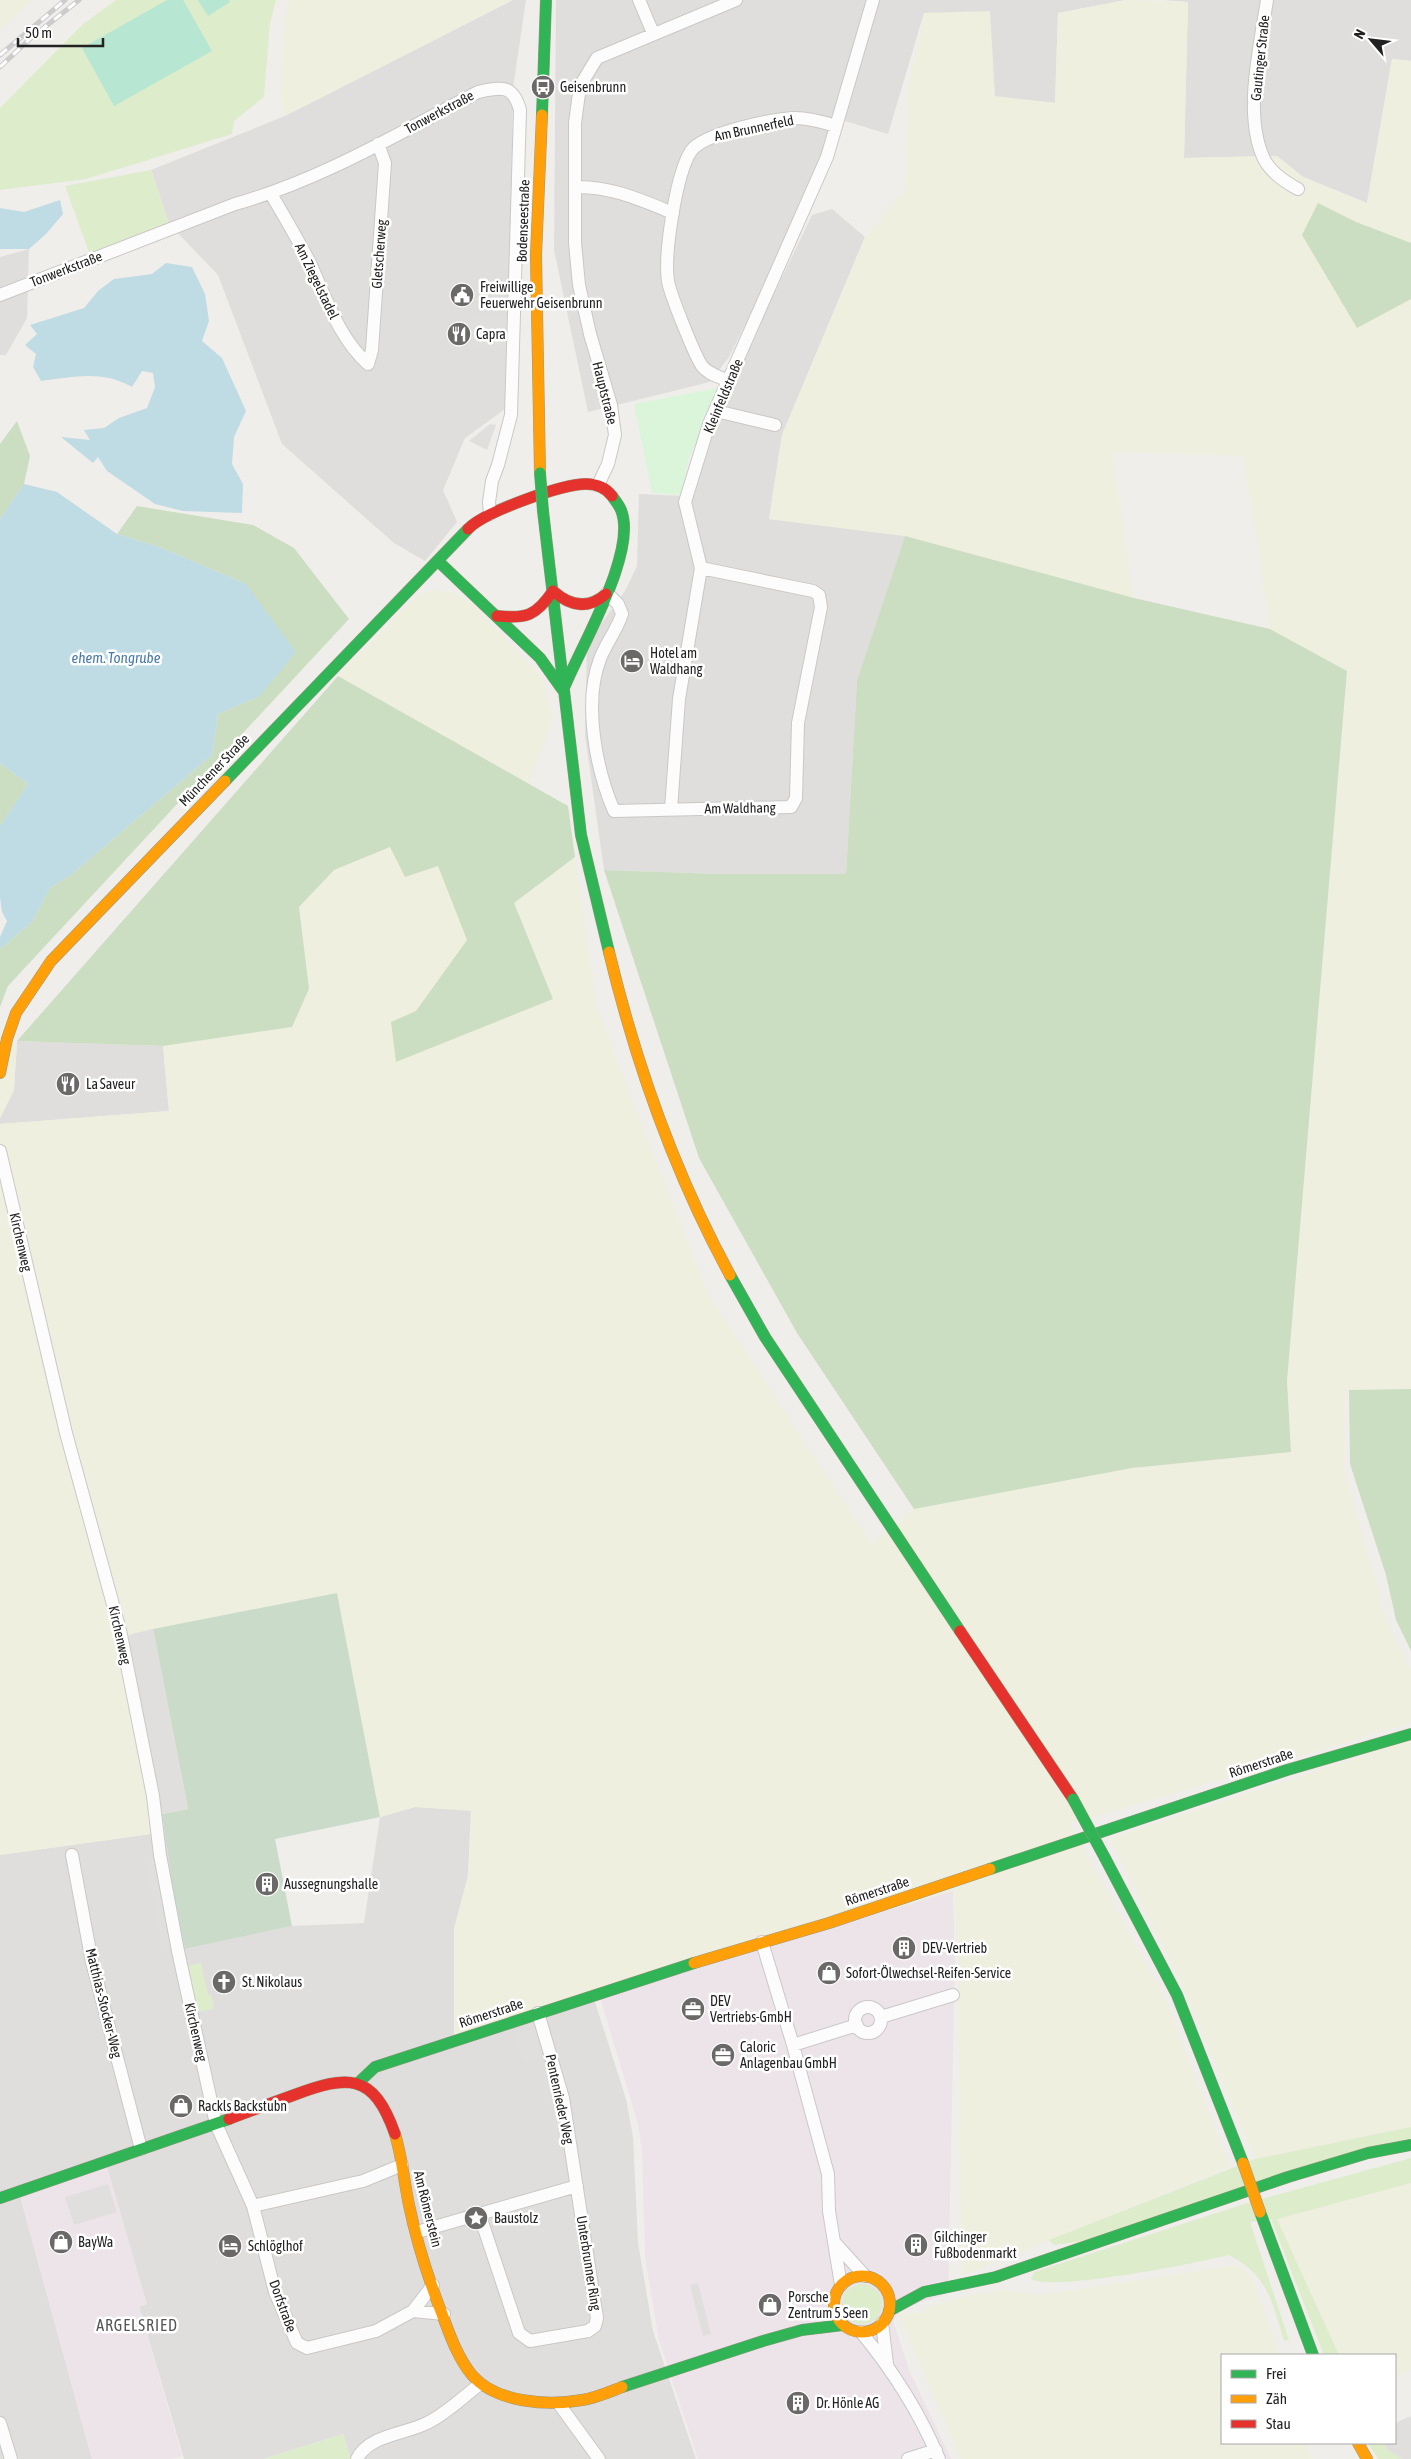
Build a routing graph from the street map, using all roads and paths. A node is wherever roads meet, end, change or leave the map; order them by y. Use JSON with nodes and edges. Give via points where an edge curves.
{"nodes":[{"id":1,"x":546,"y":0,"type":"edge"},
{"id":2,"x":640,"y":0,"type":"edge"},
{"id":3,"x":736,"y":0,"type":"edge"},
{"id":4,"x":873,"y":0,"type":"edge"},
{"id":5,"x":1267,"y":0,"type":"edge"},
{"id":6,"x":653,"y":33,"type":"junction"},
{"id":7,"x":836,"y":126,"type":"junction"},
{"id":8,"x":378,"y":144,"type":"junction"},
{"id":9,"x":575,"y":187,"type":"junction"},
{"id":10,"x":1298,"y":189,"type":"dead end"},
{"id":11,"x":271,"y":194,"type":"junction"},
{"id":12,"x":673,"y":213,"type":"junction"},
{"id":13,"x":0,"y":295,"type":"edge"},
{"id":14,"x":368,"y":364,"type":"joint"},
{"id":15,"x":729,"y":381,"type":"junction"},
{"id":16,"x":716,"y":411,"type":"junction"},
{"id":17,"x":775,"y":425,"type":"dead end"},
{"id":18,"x":598,"y":485,"type":"junction"},
{"id":19,"x":490,"y":514,"type":"junction"},
{"id":20,"x":438,"y":562,"type":"junction"},
{"id":21,"x":701,"y":568,"type":"junction"},
{"id":22,"x":553,"y":591,"type":"junction"},
{"id":23,"x":607,"y":593,"type":"junction"},
{"id":24,"x":497,"y":616,"type":"junction"},
{"id":25,"x":563,"y":691,"type":"junction"},
{"id":26,"x":671,"y":809,"type":"junction"},
{"id":27,"x":0,"y":1073,"type":"edge"},
{"id":28,"x":0,"y":1151,"type":"edge"},
{"id":29,"x":1411,"y":1734,"type":"edge"},
{"id":30,"x":72,"y":1855,"type":"dead end"},
{"id":31,"x":762,"y":1942,"type":"junction"},
{"id":32,"x":953,"y":1995,"type":"dead end"},
{"id":33,"x":538,"y":2013,"type":"junction"},
{"id":34,"x":881,"y":2017,"type":"junction"},
{"id":35,"x":856,"y":2024,"type":"junction"},
{"id":36,"x":793,"y":2045,"type":"junction"},
{"id":37,"x":357,"y":2084,"type":"junction"},
{"id":38,"x":216,"y":2124,"type":"junction"},
{"id":39,"x":1411,"y":2145,"type":"edge"},
{"id":40,"x":141,"y":2150,"type":"junction"},
{"id":41,"x":402,"y":2165,"type":"junction"},
{"id":42,"x":577,"y":2186,"type":"junction"},
{"id":43,"x":0,"y":2198,"type":"edge"},
{"id":44,"x":253,"y":2206,"type":"junction"},
{"id":45,"x":479,"y":2213,"type":"junction"},
{"id":46,"x":417,"y":2232,"type":"junction"},
{"id":47,"x":835,"y":2243,"type":"junction"},
{"id":48,"x":865,"y":2276,"type":"junction"},
{"id":49,"x":433,"y":2285,"type":"junction"},
{"id":50,"x":841,"y":2285,"type":"junction"},
{"id":51,"x":884,"y":2288,"type":"junction"},
{"id":52,"x":924,"y":2292,"type":"junction"},
{"id":53,"x":834,"y":2301,"type":"junction"},
{"id":54,"x":413,"y":2311,"type":"junction"},
{"id":55,"x":889,"y":2311,"type":"junction"},
{"id":56,"x":444,"y":2314,"type":"junction"},
{"id":57,"x":882,"y":2323,"type":"junction"},
{"id":58,"x":843,"y":2325,"type":"junction"},
{"id":59,"x":802,"y":2330,"type":"junction"},
{"id":60,"x":861,"y":2332,"type":"junction"},
{"id":61,"x":1312,"y":2354,"type":"edge"},
{"id":62,"x":887,"y":2364,"type":"junction"},
{"id":63,"x":480,"y":2384,"type":"junction"},
{"id":64,"x":559,"y":2404,"type":"junction"},
{"id":65,"x":0,"y":2424,"type":"edge"},
{"id":66,"x":1359,"y":2444,"type":"edge"},
{"id":67,"x":938,"y":2455,"type":"edge"},
{"id":68,"x":11,"y":2459,"type":"edge"},
{"id":69,"x":358,"y":2459,"type":"edge"},
{"id":70,"x":599,"y":2459,"type":"edge"},
{"id":71,"x":908,"y":2459,"type":"edge"},
{"id":72,"x":1367,"y":2459,"type":"edge"}],
"edges":[{"from":1,"to":22,"type":"street","name":"Bodenseestraße","bridge":true,"via":[[536,255],[540,473]]},
{"from":2,"to":6,"type":"street"},
{"from":3,"to":6,"type":"street","name":"Hauptstraße"},
{"from":4,"to":7,"type":"street","name":"Kleinfeldstraße"},
{"from":5,"to":10,"type":"street","name":"Gautinger Straße","via":[[1256,81],[1256,122],[1269,167]]},
{"from":6,"to":9,"type":"street","name":"Hauptstraße","via":[[598,58],[580,86],[575,123]]},
{"from":7,"to":12,"type":"street","name":"Am Brunnerfeld","via":[[795,118],[714,135],[692,150]]},
{"from":7,"to":15,"type":"street","name":"Kleinfeldstraße","via":[[827,157]]},
{"from":8,"to":11,"type":"street","name":"Tonwerkstraße"},
{"from":8,"to":14,"type":"street","name":"Gletscherweg","via":[[385,163],[372,350]]},
{"from":8,"to":19,"type":"street","name":"Tonwerkstraße","via":[[478,92],[507,89],[517,98],[520,110],[511,414],[492,481]]},
{"from":9,"to":12,"type":"street","via":[[592,186],[634,197]]},
{"from":9,"to":18,"type":"street","name":"Hauptstraße","via":[[579,285],[612,405],[615,435],[608,464]]},
{"from":11,"to":13,"type":"street","name":"Tonwerkstraße","via":[[235,204]]},
{"from":11,"to":14,"type":"street","name":"Am Ziegelstadel","via":[[309,262],[331,312],[354,352]]},
{"from":12,"to":15,"type":"street","name":"Am Brunnerfeld","via":[[668,282],[703,367]]},
{"from":15,"to":16,"type":"street","name":"Kleinfeldstraße"},
{"from":16,"to":17,"type":"street"},
{"from":16,"to":21,"type":"street","name":"Kleinfeldstraße","via":[[685,502]]},
{"from":18,"to":19,"type":"street","via":[[576,484]]},
{"from":18,"to":23,"type":"street","via":[[606,488],[616,499],[624,530],[621,551]]},
{"from":19,"to":20,"type":"street","name":"Münchener Straße","via":[[474,524]]},
{"from":20,"to":24,"type":"street"},
{"from":20,"to":27,"type":"street","name":"Münchener Straße","via":[[51,961],[24,996],[9,1027]]},
{"from":21,"to":26,"type":"street","name":"Kleinfeldstraße","via":[[679,699]]},
{"from":21,"to":26,"type":"street","name":"Am Waldhang","via":[[814,591],[819,595],[821,607],[798,723],[796,798],[791,807]]},
{"from":22,"to":23,"type":"street","via":[[577,606],[599,602]]},
{"from":22,"to":24,"type":"street","via":[[538,612],[530,616],[518,619]]},
{"from":22,"to":25,"type":"street","name":"Bodenseestraße"},
{"from":23,"to":25,"type":"street"},
{"from":23,"to":26,"type":"street","name":"Am Waldhang","via":[[618,604],[622,614],[619,626],[600,659],[595,683],[592,720],[606,792],[614,811]]},
{"from":24,"to":25,"type":"street","via":[[540,658]]},
{"from":25,"to":61,"type":"street","name":"Bodenseestraße","bridge":true,"via":[[581,835],[617,985],[656,1111],[705,1228],[766,1337],[1073,1799],[1105,1858],[1177,1995],[1244,2163]]},
{"from":28,"to":38,"type":"street","name":"Kirchenweg","via":[[66,1433],[120,1630],[154,1796],[160,1855],[178,1951]]},
{"from":29,"to":31,"type":"street","name":"Römerstraße","via":[[1287,1770],[829,1923]]},
{"from":30,"to":40,"type":"street","name":"Matthias-Stocker-Weg","via":[[92,1962]]},
{"from":31,"to":33,"type":"street","name":"Römerstraße"},
{"from":31,"to":36,"type":"street"},
{"from":32,"to":34,"type":"street"},
{"from":33,"to":37,"type":"street","name":"Römerstraße","via":[[375,2068]]},
{"from":33,"to":42,"type":"street","name":"Pentenrieder Weg","via":[[563,2098]]},
{"from":34,"to":35,"type":"street","via":[[880,2025],[870,2032],[862,2031]]},
{"from":34,"to":35,"type":"street","via":[[876,2010],[865,2008],[858,2012]]},
{"from":35,"to":36,"type":"street"},
{"from":36,"to":47,"type":"street","via":[[828,2174],[829,2211]]},
{"from":37,"to":38,"type":"street","via":[[342,2081],[326,2083]]},
{"from":37,"to":41,"type":"street","name":"Am Römerstein","via":[[372,2094],[389,2119]]},
{"from":38,"to":40,"type":"street"},
{"from":38,"to":44,"type":"street","name":"Dorfstraße"},
{"from":39,"to":52,"type":"street","via":[[1368,2153],[1288,2177],[996,2276]]},
{"from":40,"to":43,"type":"street"},
{"from":41,"to":44,"type":"street","via":[[363,2181]]},
{"from":41,"to":46,"type":"street","name":"Am Römerstein"},
{"from":42,"to":45,"type":"street"},
{"from":42,"to":45,"type":"street","name":"Unterbrunner Ring","via":[[597,2318],[595,2326],[588,2331],[530,2341],[519,2333]]},
{"from":44,"to":54,"type":"street","name":"Dorfstraße","via":[[275,2292],[301,2346],[307,2348],[376,2331]]},
{"from":45,"to":46,"type":"street"},
{"from":46,"to":49,"type":"street","name":"Am Römerstein"},
{"from":47,"to":48,"type":"street"},
{"from":47,"to":50,"type":"street"},
{"from":48,"to":50,"type":"street"},
{"from":48,"to":51,"type":"street","via":[[873,2278]]},
{"from":49,"to":54,"type":"street","name":"Dorfstraße"},
{"from":49,"to":56,"type":"street","name":"Am Römerstein"},
{"from":50,"to":53,"type":"street","name":"Am Römerstein"},
{"from":51,"to":52,"type":"street"},
{"from":51,"to":55,"type":"street","via":[[890,2303]]},
{"from":52,"to":55,"type":"street"},
{"from":53,"to":58,"type":"street","via":[[838,2319]]},
{"from":53,"to":59,"type":"street","name":"Am Römerstein"},
{"from":54,"to":56,"type":"street"},
{"from":55,"to":57,"type":"street"},
{"from":56,"to":63,"type":"street","name":"Am Römerstein","via":[[466,2369]]},
{"from":57,"to":60,"type":"street"},
{"from":57,"to":62,"type":"street"},
{"from":58,"to":59,"type":"street","name":"Am Römerstein"},
{"from":58,"to":60,"type":"street","name":"Am Römerstein"},
{"from":59,"to":64,"type":"street","name":"Am Römerstein","via":[[584,2400]]},
{"from":60,"to":62,"type":"street"},
{"from":62,"to":67,"type":"street","via":[[921,2417]]},
{"from":63,"to":64,"type":"street","name":"Am Römerstein","via":[[525,2399]]},
{"from":63,"to":69,"type":"street","via":[[427,2424],[371,2444],[360,2452]]},
{"from":64,"to":70,"type":"street"},
{"from":65,"to":68,"type":"street"},
{"from":66,"to":72,"type":"street"},
{"from":67,"to":71,"type":"street"}]}
